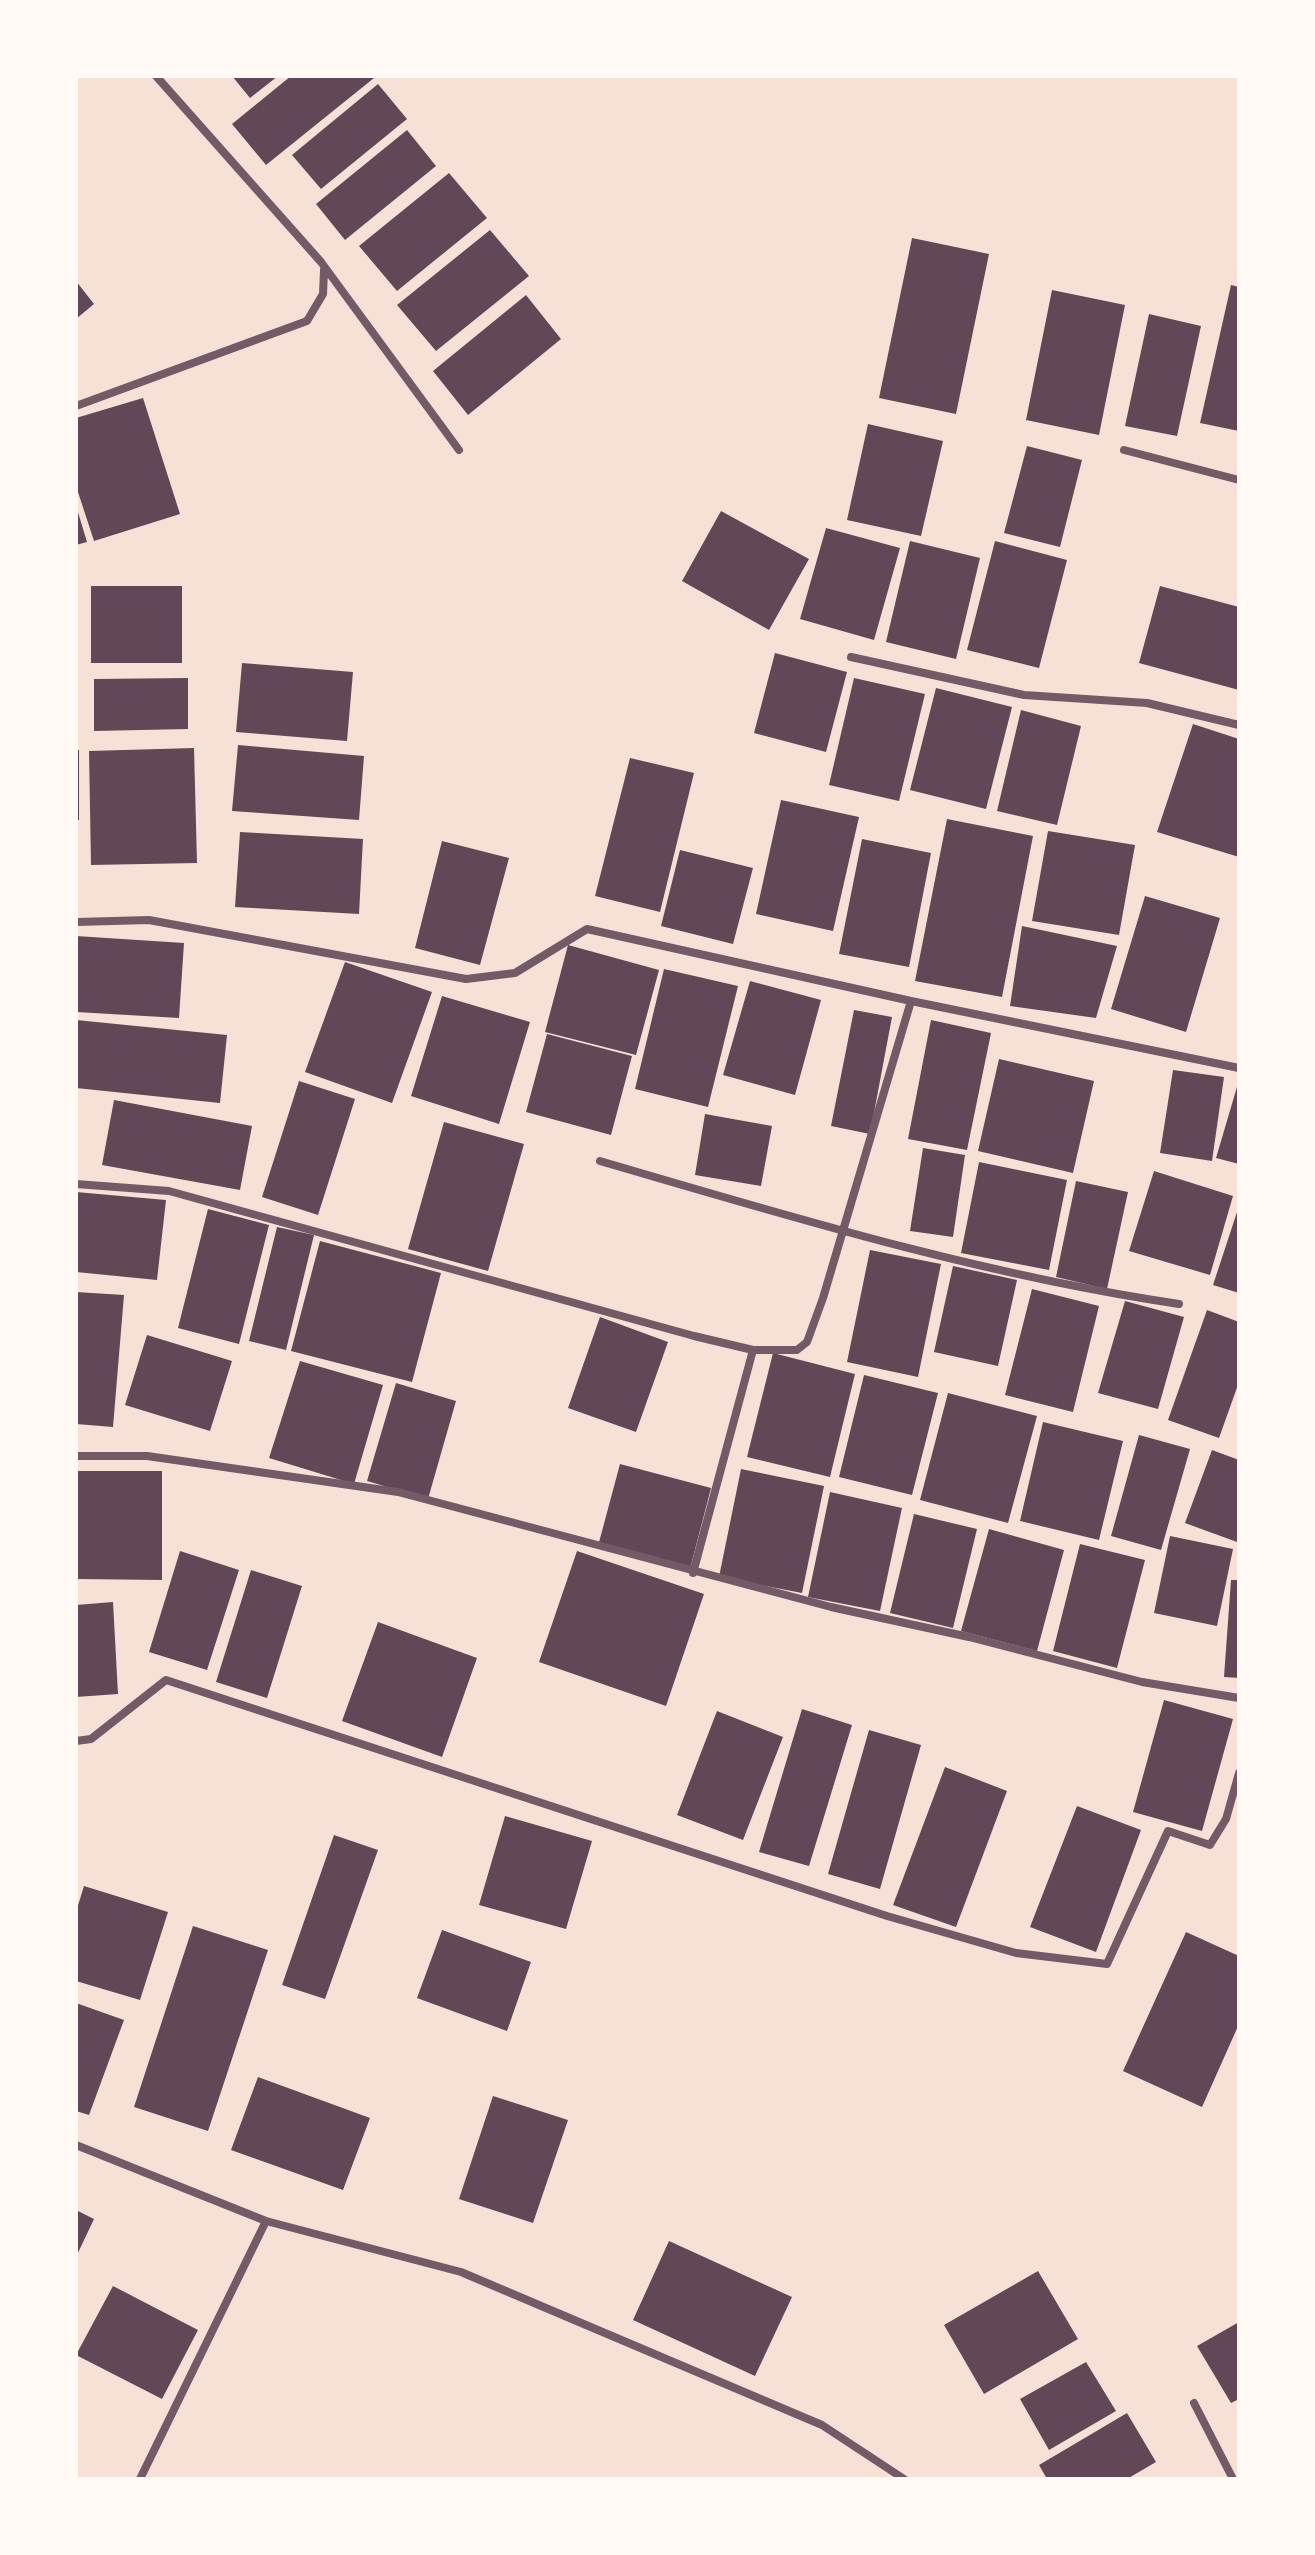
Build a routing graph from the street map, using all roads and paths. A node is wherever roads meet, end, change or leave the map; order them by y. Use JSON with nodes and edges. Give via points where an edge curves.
{"nodes":[{"id":1,"x":156,"y":76,"type":"edge"},
{"id":2,"x":324,"y":270,"type":"junction"},
{"id":3,"x":76,"y":406,"type":"edge"},
{"id":4,"x":459,"y":450,"type":"dead end"},
{"id":5,"x":1124,"y":450,"type":"dead end"},
{"id":6,"x":1239,"y":480,"type":"edge"},
{"id":7,"x":851,"y":657,"type":"dead end"},
{"id":8,"x":1239,"y":725,"type":"edge"},
{"id":9,"x":76,"y":922,"type":"edge"},
{"id":10,"x":911,"y":1001,"type":"junction"},
{"id":11,"x":1239,"y":1068,"type":"edge"},
{"id":12,"x":600,"y":1161,"type":"dead end"},
{"id":13,"x":76,"y":1184,"type":"edge"},
{"id":14,"x":844,"y":1233,"type":"junction"},
{"id":15,"x":1179,"y":1304,"type":"dead end"},
{"id":16,"x":753,"y":1350,"type":"junction"},
{"id":17,"x":76,"y":1456,"type":"edge"},
{"id":18,"x":693,"y":1573,"type":"junction"},
{"id":19,"x":1239,"y":1698,"type":"edge"},
{"id":20,"x":76,"y":1741,"type":"edge"},
{"id":21,"x":1239,"y":1773,"type":"edge"},
{"id":22,"x":76,"y":2145,"type":"edge"},
{"id":23,"x":266,"y":2221,"type":"junction"},
{"id":24,"x":1194,"y":2403,"type":"dead end"},
{"id":25,"x":140,"y":2479,"type":"edge"},
{"id":26,"x":904,"y":2479,"type":"edge"},
{"id":27,"x":1233,"y":2479,"type":"edge"}],
"edges":[{"from":1,"to":2,"type":"street"},
{"from":2,"to":3,"type":"street","via":[[323,294],[307,321]]},
{"from":2,"to":4,"type":"street"},
{"from":5,"to":6,"type":"street"},
{"from":7,"to":8,"type":"street","via":[[1024,695],[1147,703]]},
{"from":9,"to":10,"type":"street","via":[[149,920],[466,979],[515,973],[587,929]]},
{"from":10,"to":11,"type":"street"},
{"from":10,"to":14,"type":"street"},
{"from":12,"to":14,"type":"street"},
{"from":13,"to":16,"type":"street","via":[[169,1191]]},
{"from":14,"to":15,"type":"street","via":[[1054,1283]]},
{"from":14,"to":16,"type":"street","via":[[807,1342],[797,1350]]},
{"from":16,"to":18,"type":"street"},
{"from":17,"to":18,"type":"street","via":[[147,1456],[398,1492]]},
{"from":18,"to":19,"type":"street","via":[[1142,1682]]},
{"from":20,"to":21,"type":"street","via":[[91,1739],[166,1680],[887,1916],[1016,1953],[1107,1964],[1168,1831],[1210,1845],[1226,1819]]},
{"from":22,"to":23,"type":"street"},
{"from":23,"to":25,"type":"street"},
{"from":23,"to":26,"type":"street","via":[[461,2272],[822,2425]]},
{"from":24,"to":27,"type":"street"}]}
